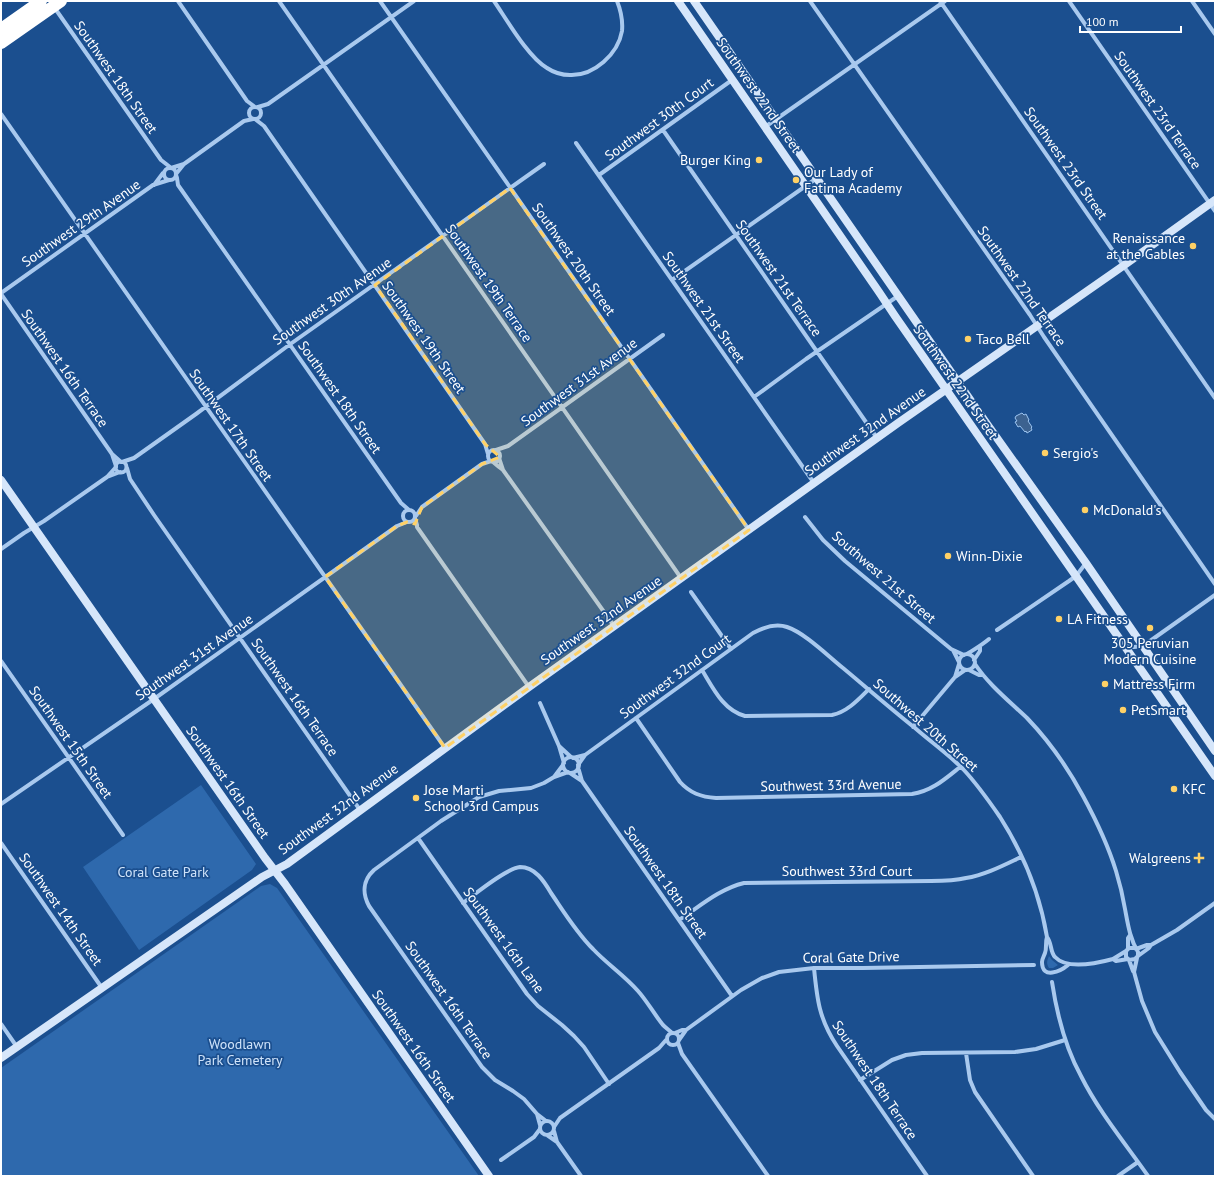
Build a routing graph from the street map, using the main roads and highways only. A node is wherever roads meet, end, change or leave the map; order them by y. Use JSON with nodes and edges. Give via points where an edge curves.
{"nodes":[{"id":1,"x":41,"y":1,"type":"edge"},
{"id":2,"x":58,"y":4,"type":"edge"},
{"id":3,"x":1,"y":29,"type":"edge"},
{"id":4,"x":1,"y":43,"type":"edge"}],
"edges":[{"from":1,"to":3,"type":"highway"},
{"from":2,"to":4,"type":"highway"}]}
